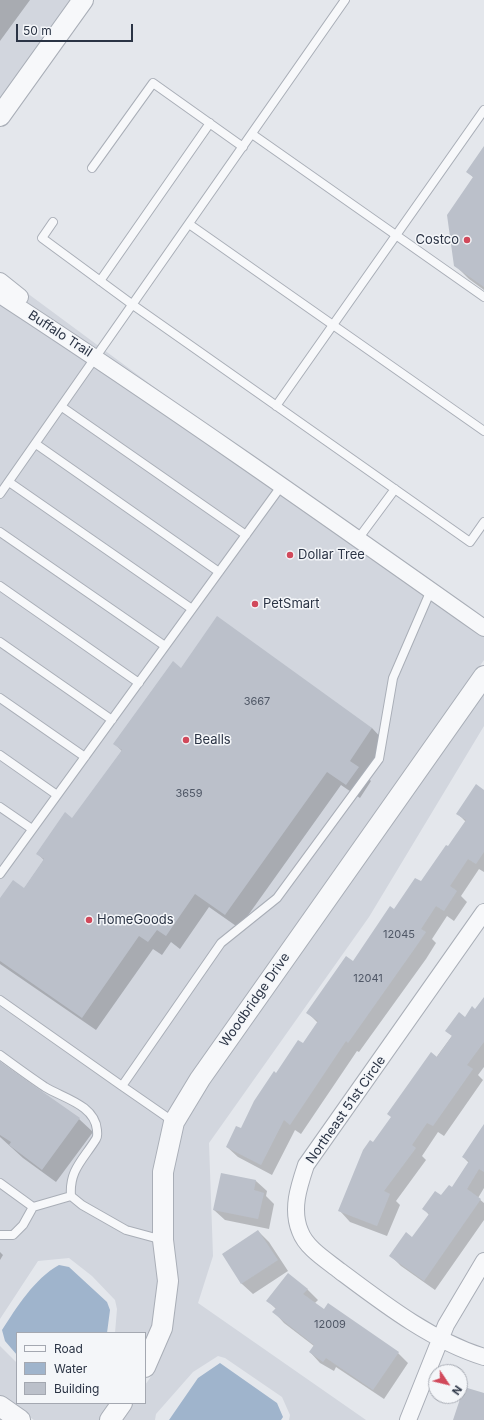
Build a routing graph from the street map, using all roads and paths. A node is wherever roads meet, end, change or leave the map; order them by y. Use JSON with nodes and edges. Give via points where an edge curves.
{"nodes":[{"id":1,"x":83,"y":0,"type":"edge"},
{"id":2,"x":345,"y":0,"type":"edge"},
{"id":3,"x":3,"y":106,"type":"edge"},
{"id":4,"x":484,"y":110,"type":"edge"},
{"id":5,"x":210,"y":123,"type":"junction"},
{"id":6,"x":252,"y":134,"type":"junction"},
{"id":7,"x":243,"y":147,"type":"junction"},
{"id":8,"x":92,"y":168,"type":"dead end"},
{"id":9,"x":53,"y":222,"type":"dead end"},
{"id":10,"x":190,"y":224,"type":"junction"},
{"id":11,"x":396,"y":235,"type":"junction"},
{"id":12,"x":0,"y":281,"type":"edge"},
{"id":13,"x":100,"y":281,"type":"junction"},
{"id":14,"x":0,"y":295,"type":"edge"},
{"id":15,"x":484,"y":297,"type":"edge"},
{"id":16,"x":133,"y":305,"type":"junction"},
{"id":17,"x":334,"y":326,"type":"junction"},
{"id":18,"x":96,"y":358,"type":"junction"},
{"id":19,"x":276,"y":406,"type":"junction"},
{"id":20,"x":62,"y":407,"type":"junction"},
{"id":21,"x":484,"y":431,"type":"edge"},
{"id":22,"x":36,"y":444,"type":"junction"},
{"id":23,"x":9,"y":482,"type":"junction"},
{"id":24,"x":282,"y":485,"type":"junction"},
{"id":25,"x":395,"y":489,"type":"junction"},
{"id":26,"x":0,"y":494,"type":"edge"},
{"id":27,"x":484,"y":522,"type":"edge"},
{"id":28,"x":0,"y":532,"type":"edge"},
{"id":29,"x":246,"y":535,"type":"junction"},
{"id":30,"x":358,"y":539,"type":"junction"},
{"id":31,"x":219,"y":572,"type":"junction"},
{"id":32,"x":0,"y":586,"type":"edge"},
{"id":33,"x":430,"y":590,"type":"junction"},
{"id":34,"x":192,"y":609,"type":"junction"},
{"id":35,"x":484,"y":628,"type":"edge"},
{"id":36,"x":0,"y":642,"type":"edge"},
{"id":37,"x":165,"y":646,"type":"junction"},
{"id":38,"x":484,"y":676,"type":"edge"},
{"id":39,"x":139,"y":683,"type":"junction"},
{"id":40,"x":0,"y":698,"type":"edge"},
{"id":41,"x":112,"y":720,"type":"junction"},
{"id":42,"x":0,"y":755,"type":"edge"},
{"id":43,"x":85,"y":757,"type":"junction"},
{"id":44,"x":57,"y":795,"type":"junction"},
{"id":45,"x":0,"y":807,"type":"edge"},
{"id":46,"x":32,"y":829,"type":"junction"},
{"id":47,"x":1,"y":869,"type":"edge"},
{"id":48,"x":484,"y":912,"type":"edge"},
{"id":49,"x":0,"y":1000,"type":"edge"},
{"id":50,"x":0,"y":1055,"type":"edge"},
{"id":51,"x":122,"y":1086,"type":"junction"},
{"id":52,"x":174,"y":1122,"type":"junction"},
{"id":53,"x":0,"y":1183,"type":"edge"},
{"id":54,"x":70,"y":1196,"type":"junction"},
{"id":55,"x":33,"y":1207,"type":"junction"},
{"id":56,"x":0,"y":1235,"type":"edge"},
{"id":57,"x":163,"y":1240,"type":"junction"},
{"id":58,"x":484,"y":1261,"type":"edge"},
{"id":59,"x":440,"y":1338,"type":"junction"},
{"id":60,"x":484,"y":1358,"type":"edge"},
{"id":61,"x":146,"y":1365,"type":"edge"},
{"id":62,"x":121,"y":1404,"type":"edge"},
{"id":63,"x":0,"y":1406,"type":"edge"},
{"id":64,"x":20,"y":1420,"type":"edge"},
{"id":65,"x":110,"y":1420,"type":"edge"},
{"id":66,"x":408,"y":1420,"type":"edge"}],
"edges":[{"from":1,"to":3,"type":"street"},
{"from":2,"to":6,"type":"lane"},
{"from":4,"to":11,"type":"lane"},
{"from":5,"to":7,"type":"lane"},
{"from":5,"to":8,"type":"lane","via":[[153,83]]},
{"from":5,"to":13,"type":"lane"},
{"from":6,"to":7,"type":"lane"},
{"from":6,"to":11,"type":"lane"},
{"from":7,"to":10,"type":"lane"},
{"from":9,"to":13,"type":"lane","via":[[42,238]]},
{"from":10,"to":16,"type":"lane"},
{"from":10,"to":17,"type":"lane"},
{"from":11,"to":15,"type":"lane"},
{"from":11,"to":17,"type":"lane"},
{"from":12,"to":18,"type":"street","name":"Buffalo Trail"},
{"from":13,"to":16,"type":"lane"},
{"from":14,"to":18,"type":"street","name":"Buffalo Trail"},
{"from":16,"to":18,"type":"lane"},
{"from":16,"to":19,"type":"lane"},
{"from":17,"to":19,"type":"lane"},
{"from":17,"to":21,"type":"lane"},
{"from":18,"to":20,"type":"lane"},
{"from":18,"to":24,"type":"street"},
{"from":19,"to":25,"type":"lane"},
{"from":20,"to":22,"type":"lane"},
{"from":20,"to":29,"type":"lane"},
{"from":22,"to":23,"type":"lane"},
{"from":22,"to":31,"type":"lane"},
{"from":23,"to":26,"type":"lane"},
{"from":23,"to":34,"type":"lane"},
{"from":24,"to":29,"type":"lane"},
{"from":24,"to":30,"type":"street"},
{"from":25,"to":27,"type":"lane","via":[[470,542]]},
{"from":25,"to":30,"type":"lane"},
{"from":28,"to":37,"type":"lane"},
{"from":29,"to":31,"type":"lane"},
{"from":30,"to":33,"type":"street"},
{"from":31,"to":34,"type":"lane"},
{"from":32,"to":39,"type":"lane"},
{"from":33,"to":35,"type":"street"},
{"from":33,"to":51,"type":"lane","via":[[393,678],[379,759],[277,898],[221,943]]},
{"from":34,"to":37,"type":"lane"},
{"from":36,"to":41,"type":"lane"},
{"from":37,"to":39,"type":"lane"},
{"from":38,"to":52,"type":"street","name":"Woodbridge Drive","via":[[204,1073]]},
{"from":39,"to":41,"type":"lane"},
{"from":40,"to":43,"type":"lane"},
{"from":41,"to":43,"type":"lane"},
{"from":42,"to":44,"type":"lane"},
{"from":43,"to":44,"type":"lane"},
{"from":44,"to":46,"type":"lane"},
{"from":45,"to":46,"type":"lane"},
{"from":46,"to":47,"type":"lane"},
{"from":48,"to":59,"type":"street","name":"Northeast 51st Circle","via":[[306,1165],[298,1189],[296,1212],[300,1232],[315,1252],[371,1295]]},
{"from":49,"to":51,"type":"lane"},
{"from":50,"to":54,"type":"lane","via":[[46,1088],[77,1103],[96,1123],[97,1137],[75,1168],[70,1183]]},
{"from":51,"to":52,"type":"lane"},
{"from":52,"to":57,"type":"street","name":"Woodbridge Drive","via":[[163,1172]]},
{"from":53,"to":55,"type":"lane"},
{"from":54,"to":55,"type":"lane"},
{"from":54,"to":57,"type":"lane","via":[[126,1230]]},
{"from":55,"to":56,"type":"lane","via":[[23,1225],[13,1235]]},
{"from":57,"to":61,"type":"street","name":"Woodbridge Drive","via":[[168,1280],[162,1328]]},
{"from":58,"to":59,"type":"street"},
{"from":59,"to":60,"type":"street","name":"Northeast 51st Circle"},
{"from":59,"to":66,"type":"street"},
{"from":62,"to":65,"type":"street"},
{"from":63,"to":64,"type":"street"}]}
